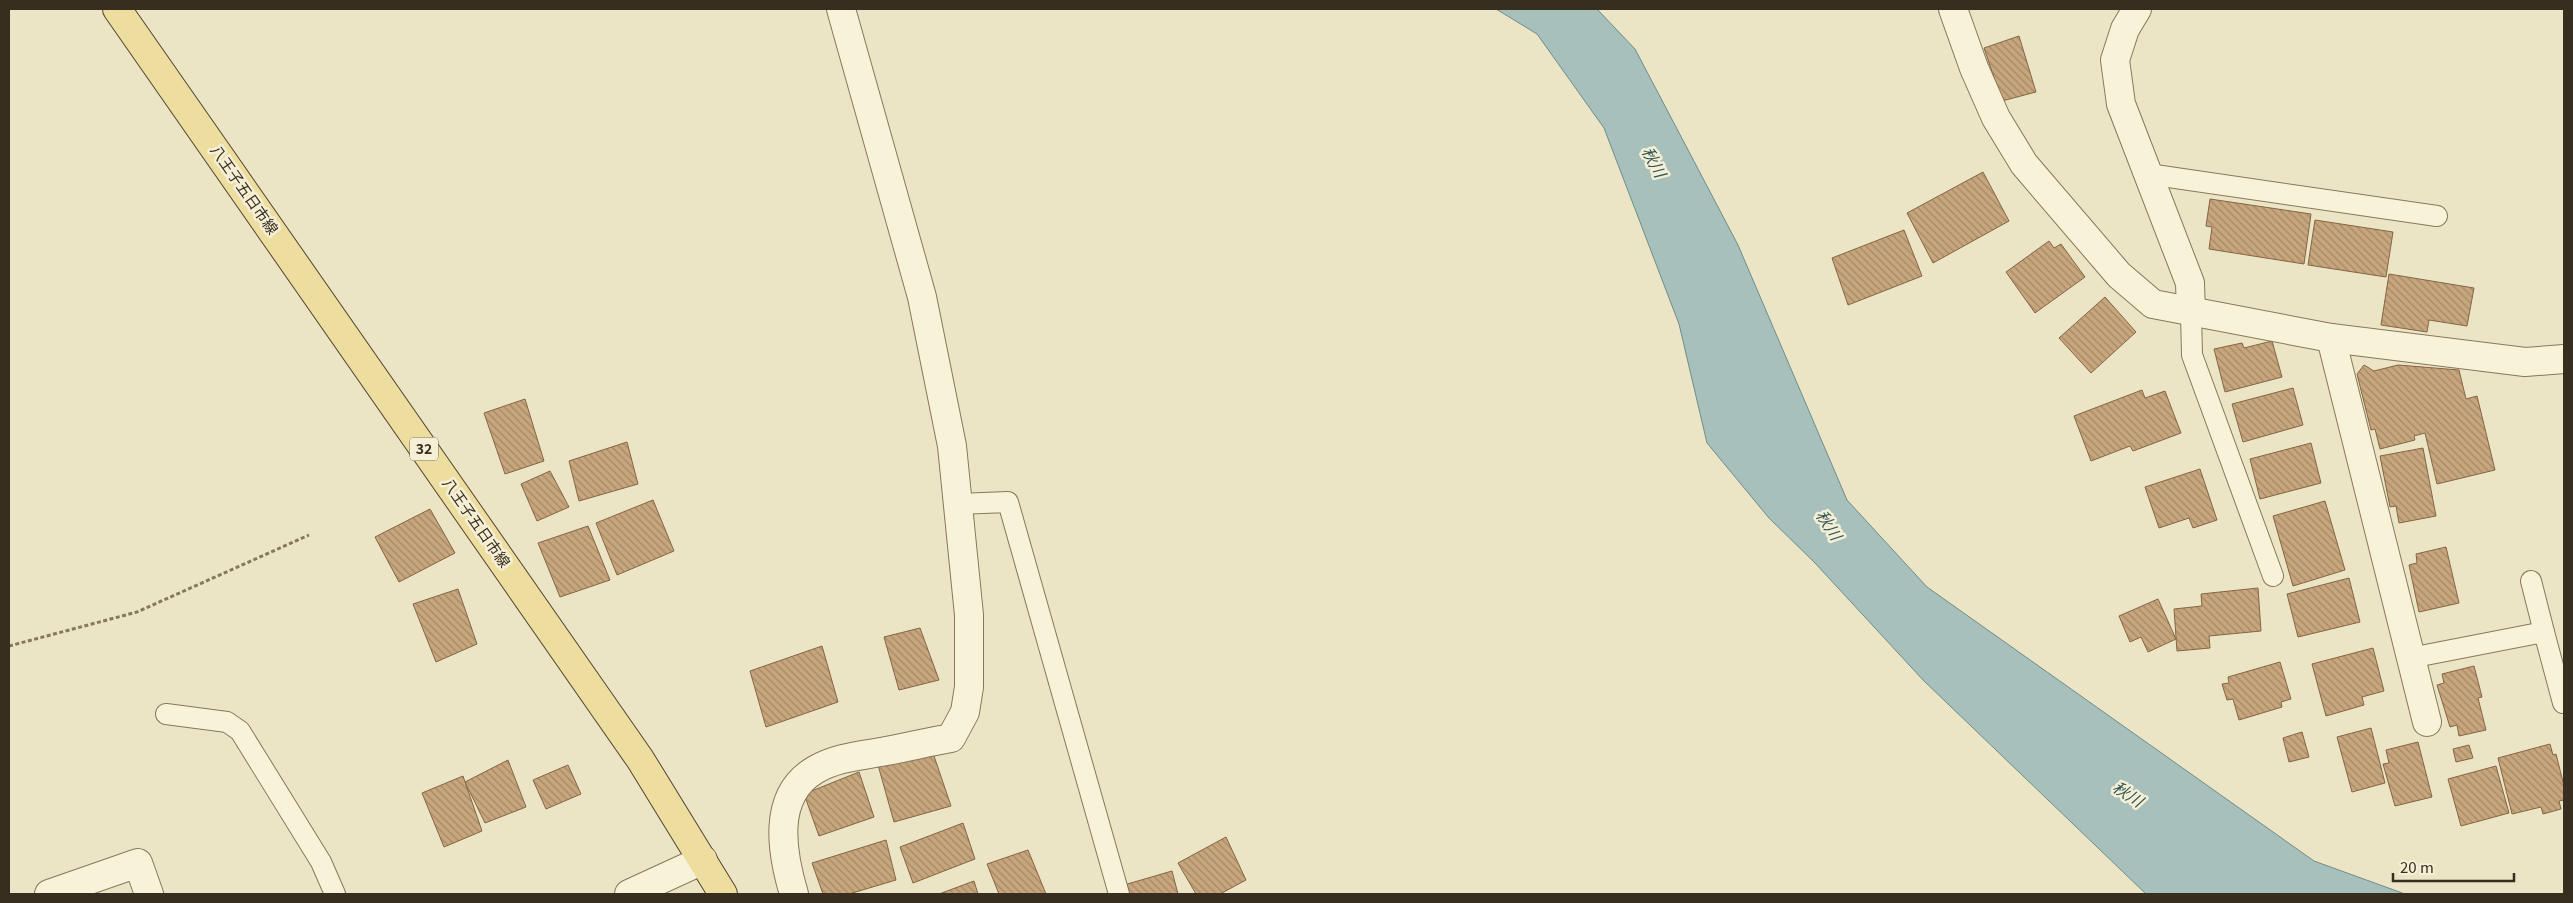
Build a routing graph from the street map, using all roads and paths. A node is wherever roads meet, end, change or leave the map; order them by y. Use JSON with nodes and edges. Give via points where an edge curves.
{"nodes":[{"id":1,"x":118,"y":9,"type":"edge"},
{"id":2,"x":841,"y":9,"type":"edge"},
{"id":3,"x":1953,"y":9,"type":"edge"},
{"id":4,"x":2137,"y":9,"type":"edge"},
{"id":5,"x":2148,"y":174,"type":"junction"},
{"id":6,"x":2437,"y":216,"type":"dead end"},
{"id":7,"x":2191,"y":313,"type":"junction"},
{"id":8,"x":2331,"y":338,"type":"junction"},
{"id":9,"x":2564,"y":359,"type":"edge"},
{"id":10,"x":958,"y":504,"type":"junction"},
{"id":11,"x":308,"y":535,"type":"dead end"},
{"id":12,"x":2273,"y":576,"type":"dead end"},
{"id":13,"x":2531,"y":581,"type":"dead end"},
{"id":14,"x":2544,"y":632,"type":"junction"},
{"id":15,"x":9,"y":646,"type":"edge"},
{"id":16,"x":2410,"y":658,"type":"junction"},
{"id":17,"x":2563,"y":703,"type":"dead end"},
{"id":18,"x":166,"y":714,"type":"dead end"},
{"id":19,"x":2427,"y":722,"type":"dead end"},
{"id":20,"x":703,"y":860,"type":"junction"},
{"id":21,"x":49,"y":894,"type":"edge"},
{"id":22,"x":149,"y":894,"type":"edge"},
{"id":23,"x":335,"y":894,"type":"edge"},
{"id":24,"x":629,"y":894,"type":"edge"},
{"id":25,"x":723,"y":894,"type":"edge"},
{"id":26,"x":794,"y":894,"type":"edge"},
{"id":27,"x":1119,"y":894,"type":"edge"}],
"edges":[{"from":1,"to":20,"type":"main road","name":"八王子五日市線","number":"32","via":[[619,729]]},
{"from":2,"to":10,"type":"street","via":[[922,297],[952,446]]},
{"from":3,"to":7,"type":"street","via":[[1996,118],[2024,164],[2119,275],[2153,304]]},
{"from":4,"to":5,"type":"street","via":[[2125,29],[2115,60],[2121,104]]},
{"from":5,"to":6,"type":"lane"},
{"from":5,"to":7,"type":"street","via":[[2190,284]]},
{"from":7,"to":8,"type":"street"},
{"from":7,"to":12,"type":"lane","via":[[2192,355]]},
{"from":8,"to":9,"type":"street","via":[[2516,361]]},
{"from":8,"to":16,"type":"street"},
{"from":10,"to":26,"type":"street","via":[[969,615],[969,687],[965,712],[951,738],[841,759],[816,769],[796,785],[785,809],[783,827],[787,871]]},
{"from":10,"to":27,"type":"lane","via":[[1008,502]]},
{"from":11,"to":15,"type":"path","via":[[137,612]]},
{"from":13,"to":14,"type":"lane"},
{"from":14,"to":16,"type":"lane"},
{"from":14,"to":17,"type":"lane"},
{"from":16,"to":19,"type":"street"},
{"from":18,"to":23,"type":"lane","via":[[227,722],[240,731],[320,862]]},
{"from":20,"to":24,"type":"street"},
{"from":20,"to":25,"type":"main road","name":"八王子五日市線","number":"32"},
{"from":21,"to":22,"type":"street","via":[[138,863]]}]}
